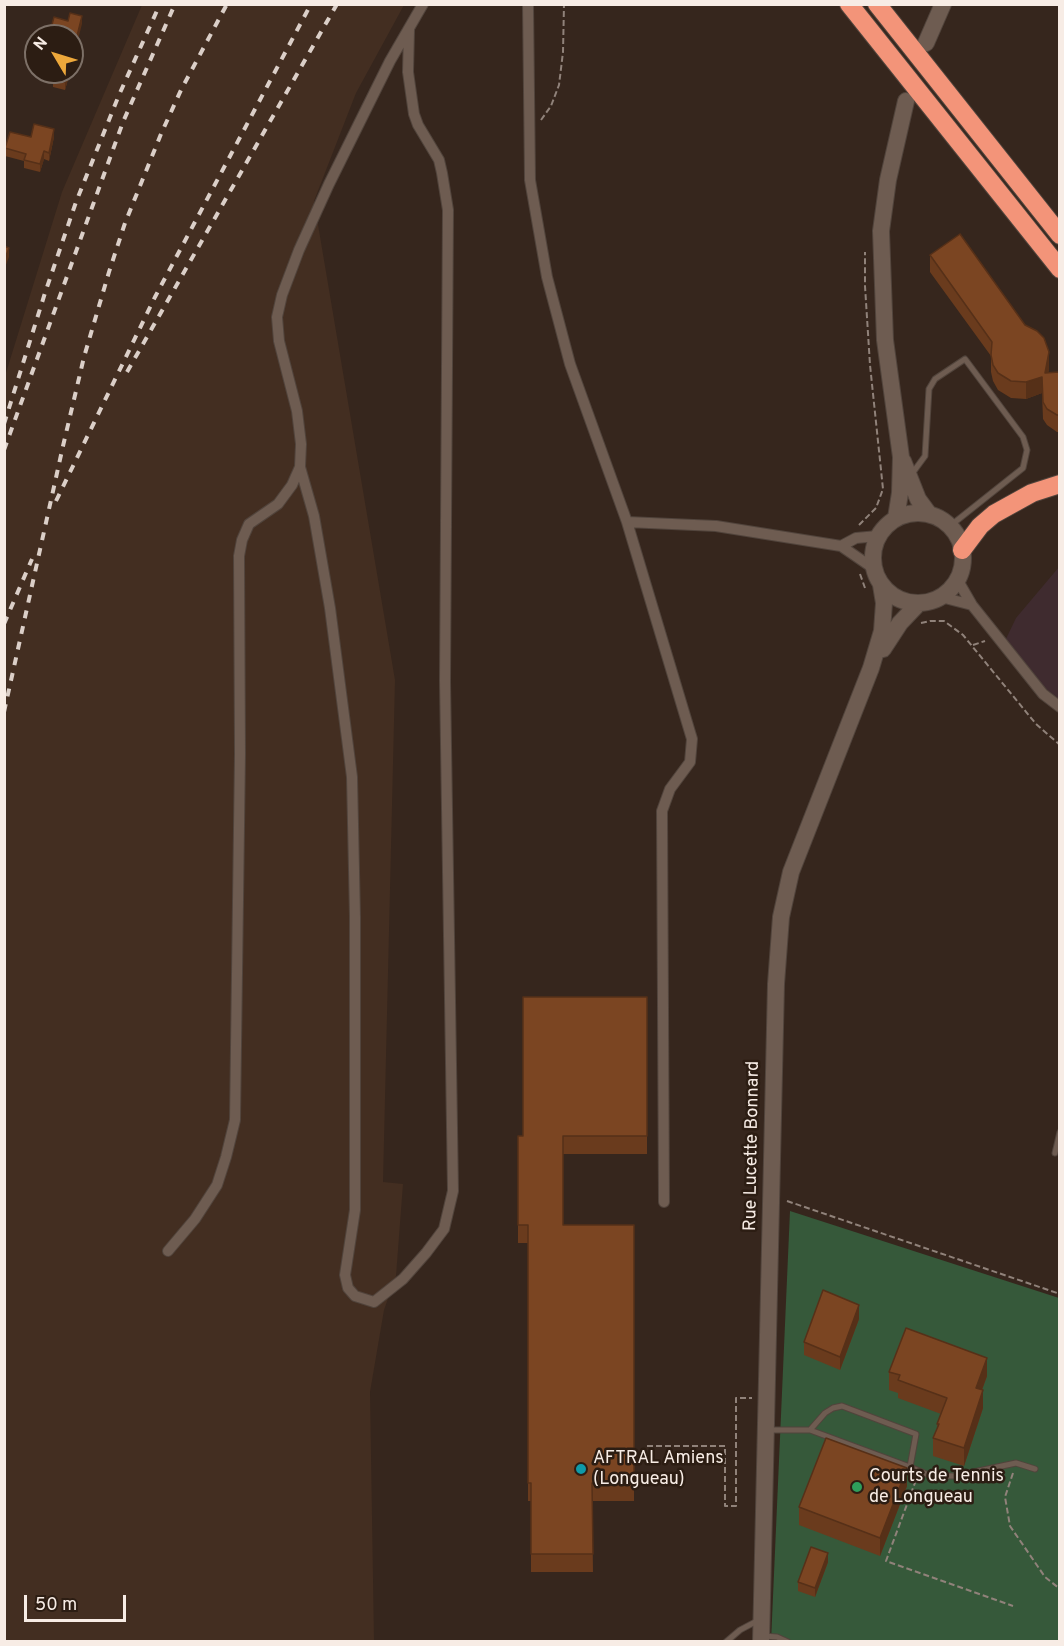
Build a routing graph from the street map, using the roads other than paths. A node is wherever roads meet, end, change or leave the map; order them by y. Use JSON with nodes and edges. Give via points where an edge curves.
{"nodes":[{"id":1,"x":423,"y":4,"type":"edge"},
{"id":2,"x":528,"y":4,"type":"edge"},
{"id":3,"x":849,"y":4,"type":"edge"},
{"id":4,"x":877,"y":4,"type":"edge"},
{"id":5,"x":943,"y":4,"type":"edge"},
{"id":6,"x":409,"y":30,"type":"junction"},
{"id":7,"x":926,"y":43,"type":"dead end"},
{"id":8,"x":906,"y":101,"type":"dead end"},
{"id":9,"x":1059,"y":235,"type":"edge"},
{"id":10,"x":1059,"y":269,"type":"edge"},
{"id":11,"x":901,"y":457,"type":"junction"},
{"id":12,"x":300,"y":467,"type":"junction"},
{"id":13,"x":910,"y":476,"type":"junction"},
{"id":14,"x":1059,"y":484,"type":"edge"},
{"id":15,"x":929,"y":514,"type":"junction"},
{"id":16,"x":896,"y":518,"type":"junction"},
{"id":17,"x":627,"y":522,"type":"junction"},
{"id":18,"x":950,"y":526,"type":"junction"},
{"id":19,"x":878,"y":536,"type":"junction"},
{"id":20,"x":841,"y":546,"type":"junction"},
{"id":21,"x":962,"y":550,"type":"junction"},
{"id":22,"x":873,"y":568,"type":"junction"},
{"id":23,"x":957,"y":579,"type":"junction"},
{"id":24,"x":881,"y":585,"type":"junction"},
{"id":25,"x":941,"y":597,"type":"junction"},
{"id":26,"x":919,"y":603,"type":"junction"},
{"id":27,"x":972,"y":604,"type":"junction"},
{"id":28,"x":871,"y":668,"type":"junction"},
{"id":29,"x":1059,"y":707,"type":"edge"},
{"id":30,"x":1059,"y":1132,"type":"edge"},
{"id":31,"x":1054,"y":1153,"type":"dead end"},
{"id":32,"x":664,"y":1202,"type":"dead end"},
{"id":33,"x":168,"y":1251,"type":"dead end"},
{"id":34,"x":766,"y":1430,"type":"junction"},
{"id":35,"x":810,"y":1430,"type":"junction"},
{"id":36,"x":910,"y":1467,"type":"junction"},
{"id":37,"x":1035,"y":1469,"type":"dead end"},
{"id":38,"x":761,"y":1632,"type":"edge"},
{"id":39,"x":726,"y":1641,"type":"edge"},
{"id":40,"x":788,"y":1641,"type":"edge"}],
"edges":[{"from":1,"to":6,"type":"street"},
{"from":2,"to":17,"type":"street","via":[[530,180],[547,277],[570,364]]},
{"from":3,"to":10,"type":"highway"},
{"from":4,"to":9,"type":"highway"},
{"from":5,"to":7,"type":"street"},
{"from":6,"to":12,"type":"street","via":[[329,184],[282,295],[277,317],[279,341],[297,411]]},
{"from":6,"to":12,"type":"street","via":[[408,72],[414,114],[438,160],[448,210],[445,681],[453,1191],[444,1229],[403,1279],[374,1302],[355,1296],[345,1275],[355,1210],[356,1166],[352,777],[330,608],[314,516]]},
{"from":8,"to":11,"type":"street","via":[[881,231],[885,340]]},
{"from":11,"to":13,"type":"street"},
{"from":11,"to":16,"type":"street"},
{"from":12,"to":33,"type":"street","via":[[278,504],[249,524],[239,556],[235,1120],[217,1185]]},
{"from":13,"to":15,"type":"street","via":[[918,499]]},
{"from":13,"to":18,"type":"lane","via":[[925,456],[929,389],[935,379],[965,359],[1023,437],[1027,450],[1023,468]]},
{"from":14,"to":21,"type":"highway","via":[[1032,493],[994,514],[980,525]]},
{"from":15,"to":16,"type":"street","via":[[912,513]]},
{"from":15,"to":18,"type":"street"},
{"from":16,"to":19,"type":"street"},
{"from":17,"to":20,"type":"street","via":[[716,526]]},
{"from":17,"to":32,"type":"street","via":[[692,739],[690,762],[670,789],[662,811]]},
{"from":18,"to":21,"type":"street"},
{"from":19,"to":20,"type":"street","via":[[856,538]]},
{"from":19,"to":22,"type":"street"},
{"from":20,"to":22,"type":"street"},
{"from":21,"to":23,"type":"street"},
{"from":22,"to":24,"type":"street"},
{"from":23,"to":25,"type":"street"},
{"from":23,"to":27,"type":"street"},
{"from":24,"to":26,"type":"street","via":[[904,602]]},
{"from":24,"to":28,"type":"street","name":"Rue Lucette Bonnard","via":[[882,631]]},
{"from":25,"to":26,"type":"street"},
{"from":25,"to":27,"type":"street"},
{"from":26,"to":28,"type":"street","name":"Rue Lucette Bonnard","via":[[900,623]]},
{"from":27,"to":29,"type":"street","via":[[1043,693]]},
{"from":28,"to":34,"type":"street","name":"Rue Lucette Bonnard","via":[[791,872],[781,917],[776,966]]},
{"from":30,"to":31,"type":"lane"},
{"from":34,"to":35,"type":"lane"},
{"from":34,"to":38,"type":"street","name":"Rue Lucette Bonnard"},
{"from":35,"to":36,"type":"lane"},
{"from":35,"to":36,"type":"lane","via":[[825,1413],[842,1406],[916,1434]]},
{"from":36,"to":37,"type":"lane","via":[[931,1476],[955,1476],[1017,1463]]},
{"from":38,"to":39,"type":"lane","via":[[740,1630]]},
{"from":38,"to":40,"type":"lane"}]}
